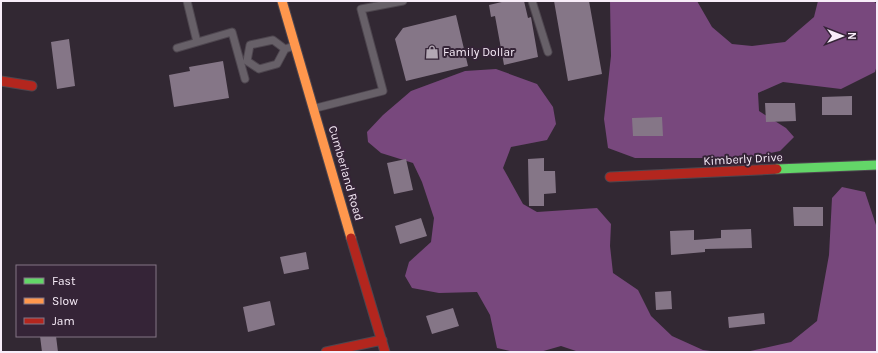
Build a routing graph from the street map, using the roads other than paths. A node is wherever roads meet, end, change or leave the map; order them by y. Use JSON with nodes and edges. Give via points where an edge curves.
{"nodes":[{"id":1,"x":187,"y":1,"type":"edge"},
{"id":2,"x":282,"y":1,"type":"edge"},
{"id":3,"x":404,"y":1,"type":"edge"},
{"id":4,"x":532,"y":1,"type":"edge"},
{"id":5,"x":197,"y":42,"type":"junction"},
{"id":6,"x":296,"y":46,"type":"junction"},
{"id":7,"x":177,"y":48,"type":"dead end"},
{"id":8,"x":285,"y":49,"type":"junction"},
{"id":9,"x":548,"y":52,"type":"dead end"},
{"id":10,"x":244,"y":61,"type":"junction"},
{"id":11,"x":245,"y":79,"type":"dead end"},
{"id":12,"x":1,"y":81,"type":"edge"},
{"id":13,"x":32,"y":86,"type":"dead end"},
{"id":14,"x":314,"y":108,"type":"junction"},
{"id":15,"x":877,"y":165,"type":"edge"},
{"id":16,"x":610,"y":177,"type":"dead end"},
{"id":17,"x":382,"y":340,"type":"junction"},
{"id":18,"x":326,"y":352,"type":"edge"},
{"id":19,"x":385,"y":352,"type":"edge"}],
"edges":[{"from":1,"to":5,"type":"lane"},
{"from":2,"to":6,"type":"main road","name":"Cumberland Road"},
{"from":3,"to":14,"type":"lane","via":[[361,9],[383,91]]},
{"from":4,"to":9,"type":"lane"},
{"from":5,"to":7,"type":"lane"},
{"from":5,"to":10,"type":"lane","via":[[232,32]]},
{"from":6,"to":8,"type":"lane"},
{"from":6,"to":14,"type":"main road","name":"Cumberland Road"},
{"from":8,"to":10,"type":"lane","via":[[277,64],[259,69]]},
{"from":8,"to":10,"type":"lane","via":[[273,40],[250,45]]},
{"from":10,"to":11,"type":"lane"},
{"from":12,"to":13,"type":"main road"},
{"from":14,"to":17,"type":"main road","name":"Cumberland Road"},
{"from":15,"to":16,"type":"main road","name":"Kimberly Drive"},
{"from":17,"to":18,"type":"main road"},
{"from":17,"to":19,"type":"main road","name":"Cumberland Road"}]}
